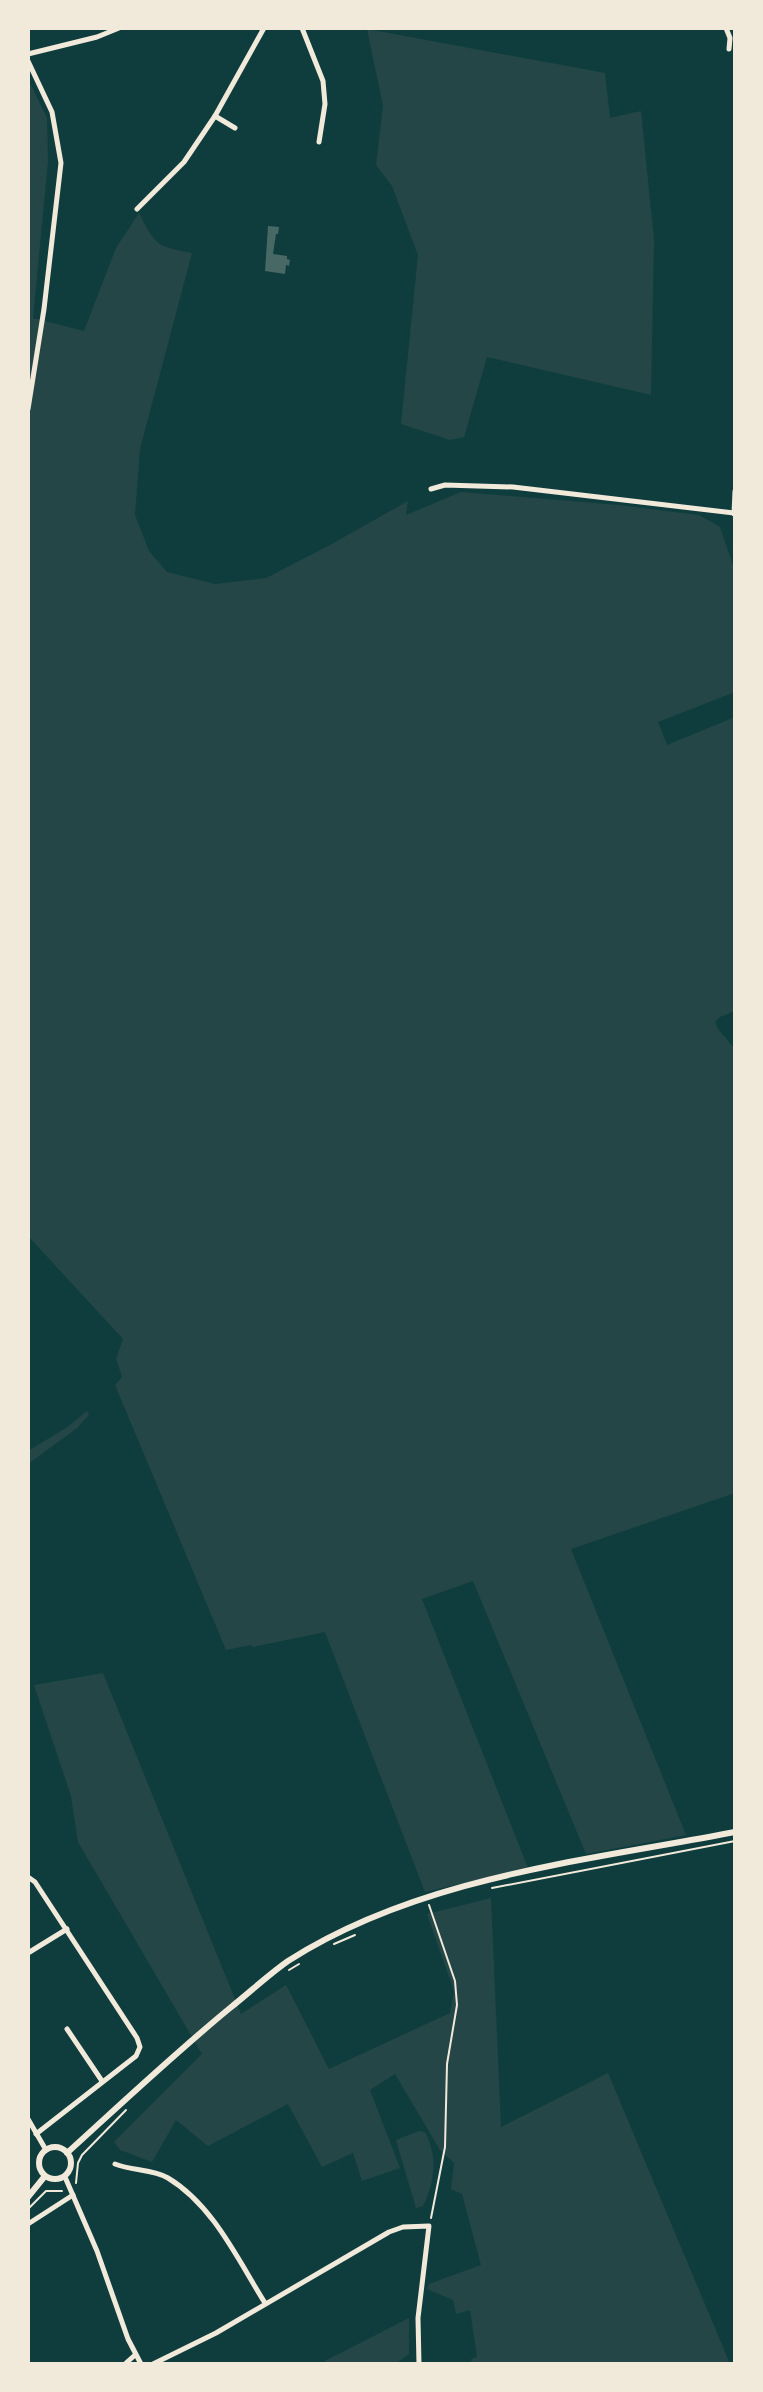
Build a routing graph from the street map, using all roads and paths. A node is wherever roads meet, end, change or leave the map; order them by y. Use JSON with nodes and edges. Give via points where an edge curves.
{"nodes":[{"id":1,"x":119,"y":28,"type":"edge"},
{"id":2,"x":264,"y":28,"type":"edge"},
{"id":3,"x":302,"y":28,"type":"edge"},
{"id":4,"x":726,"y":28,"type":"edge"},
{"id":5,"x":729,"y":49,"type":"dead end"},
{"id":6,"x":28,"y":54,"type":"edge"},
{"id":7,"x":28,"y":61,"type":"edge"},
{"id":8,"x":215,"y":116,"type":"junction"},
{"id":9,"x":235,"y":128,"type":"dead end"},
{"id":10,"x":319,"y":142,"type":"dead end"},
{"id":11,"x":137,"y":209,"type":"dead end"},
{"id":12,"x":28,"y":409,"type":"edge"},
{"id":13,"x":431,"y":489,"type":"dead end"},
{"id":14,"x":735,"y":491,"type":"edge"},
{"id":15,"x":735,"y":515,"type":"edge"},
{"id":16,"x":735,"y":1832,"type":"edge"},
{"id":17,"x":735,"y":1841,"type":"edge"},
{"id":18,"x":28,"y":1877,"type":"edge"},
{"id":19,"x":482,"y":1890,"type":"dead end"},
{"id":20,"x":429,"y":1904,"type":"dead end"},
{"id":21,"x":67,"y":1929,"type":"junction"},
{"id":22,"x":362,"y":1931,"type":"dead end"},
{"id":23,"x":331,"y":1946,"type":"dead end"},
{"id":24,"x":28,"y":1953,"type":"edge"},
{"id":25,"x":301,"y":1963,"type":"dead end"},
{"id":26,"x":281,"y":1975,"type":"dead end"},
{"id":27,"x":66,"y":2029,"type":"dead end"},
{"id":28,"x":102,"y":2081,"type":"junction"},
{"id":29,"x":126,"y":2110,"type":"dead end"},
{"id":30,"x":28,"y":2119,"type":"edge"},
{"id":31,"x":36,"y":2134,"type":"junction"},
{"id":32,"x":46,"y":2150,"type":"junction"},
{"id":33,"x":67,"y":2153,"type":"junction"},
{"id":34,"x":115,"y":2164,"type":"dead end"},
{"id":35,"x":45,"y":2176,"type":"junction"},
{"id":36,"x":65,"y":2177,"type":"junction"},
{"id":37,"x":76,"y":2183,"type":"dead end"},
{"id":38,"x":59,"y":2192,"type":"dead end"},
{"id":39,"x":73,"y":2195,"type":"junction"},
{"id":40,"x":28,"y":2197,"type":"edge"},
{"id":41,"x":28,"y":2209,"type":"edge"},
{"id":42,"x":28,"y":2224,"type":"edge"},
{"id":43,"x":429,"y":2226,"type":"junction"},
{"id":44,"x":265,"y":2302,"type":"junction"},
{"id":45,"x":135,"y":2355,"type":"junction"},
{"id":46,"x":125,"y":2364,"type":"edge"},
{"id":47,"x":141,"y":2364,"type":"edge"},
{"id":48,"x":153,"y":2364,"type":"edge"},
{"id":49,"x":419,"y":2364,"type":"edge"}],
"edges":[{"from":1,"to":6,"type":"street"},
{"from":2,"to":8,"type":"street"},
{"from":3,"to":10,"type":"street","via":[[323,80],[325,104]]},
{"from":4,"to":5,"type":"street"},
{"from":7,"to":12,"type":"street","via":[[52,113],[61,163]]},
{"from":8,"to":9,"type":"street"},
{"from":8,"to":11,"type":"street","via":[[184,162]]},
{"from":13,"to":15,"type":"street","via":[[513,486]]},
{"from":14,"to":15,"type":"street"},
{"from":16,"to":33,"type":"street","via":[[488,1879],[358,1923],[287,1962],[164,2064]]},
{"from":17,"to":19,"type":"path"},
{"from":18,"to":21,"type":"street"},
{"from":20,"to":43,"type":"path","via":[[457,1994],[447,2064],[445,2147]]},
{"from":21,"to":24,"type":"street"},
{"from":21,"to":28,"type":"street","via":[[140,2047]]},
{"from":22,"to":23,"type":"path"},
{"from":25,"to":26,"type":"path"},
{"from":27,"to":28,"type":"street"},
{"from":28,"to":31,"type":"street"},
{"from":29,"to":37,"type":"path","via":[[82,2155]]},
{"from":30,"to":31,"type":"street"},
{"from":31,"to":32,"type":"street"},
{"from":32,"to":33,"type":"street","via":[[55,2147]]},
{"from":32,"to":35,"type":"street","via":[[38,2163]]},
{"from":33,"to":36,"type":"street","via":[[71,2168]]},
{"from":34,"to":44,"type":"street","via":[[166,2177],[189,2194],[223,2236]]},
{"from":35,"to":36,"type":"street"},
{"from":35,"to":40,"type":"street"},
{"from":36,"to":39,"type":"street"},
{"from":38,"to":41,"type":"path","via":[[46,2191]]},
{"from":39,"to":42,"type":"street"},
{"from":39,"to":45,"type":"street"},
{"from":43,"to":44,"type":"street","via":[[388,2232]]},
{"from":43,"to":49,"type":"street","via":[[418,2318]]},
{"from":44,"to":48,"type":"street"},
{"from":45,"to":46,"type":"street"},
{"from":45,"to":47,"type":"street"}]}
